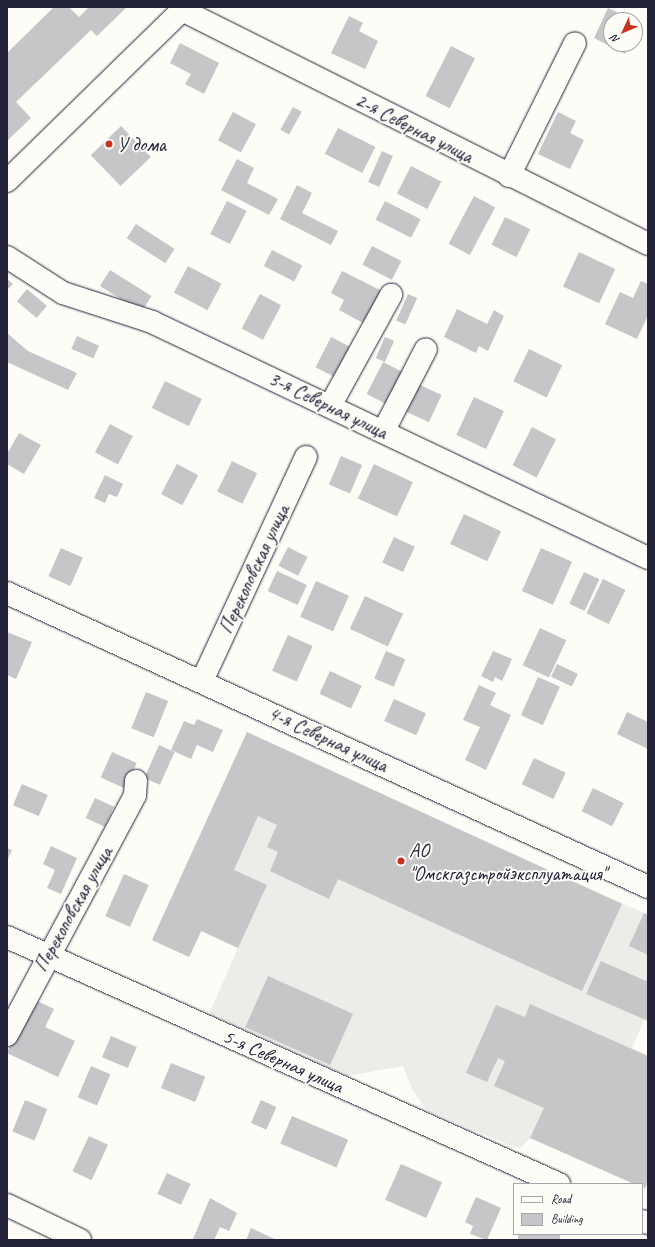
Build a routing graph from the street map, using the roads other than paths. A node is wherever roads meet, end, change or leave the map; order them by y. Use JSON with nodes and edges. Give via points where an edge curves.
{"nodes":[{"id":1,"x":183,"y":9,"type":"edge"},
{"id":2,"x":574,"y":43,"type":"dead end"},
{"id":3,"x":509,"y":176,"type":"junction"},
{"id":4,"x":7,"y":181,"type":"edge"},
{"id":5,"x":648,"y":244,"type":"edge"},
{"id":6,"x":7,"y":258,"type":"edge"},
{"id":7,"x":392,"y":295,"type":"dead end"},
{"id":8,"x":426,"y":349,"type":"dead end"},
{"id":9,"x":330,"y":406,"type":"junction"},
{"id":10,"x":383,"y":432,"type":"junction"},
{"id":11,"x":306,"y":457,"type":"dead end"},
{"id":12,"x":648,"y":558,"type":"edge"},
{"id":13,"x":7,"y":593,"type":"edge"},
{"id":14,"x":202,"y":681,"type":"junction"},
{"id":15,"x":136,"y":781,"type":"dead end"},
{"id":16,"x":648,"y":887,"type":"edge"},
{"id":17,"x":7,"y":937,"type":"edge"},
{"id":18,"x":47,"y":955,"type":"junction"},
{"id":19,"x":7,"y":1035,"type":"edge"},
{"id":20,"x":557,"y":1183,"type":"edge"},
{"id":21,"x":7,"y":1205,"type":"edge"},
{"id":22,"x":80,"y":1240,"type":"edge"}],
"edges":[{"from":1,"to":3,"type":"street","name":"2-я Северная улица"},
{"from":1,"to":4,"type":"street"},
{"from":2,"to":3,"type":"street"},
{"from":3,"to":5,"type":"street","name":"2-я Северная улица"},
{"from":6,"to":9,"type":"street","name":"3-я Северная улица","via":[[63,294],[152,322]]},
{"from":7,"to":9,"type":"street"},
{"from":8,"to":10,"type":"street"},
{"from":9,"to":10,"type":"street","name":"3-я Северная улица"},
{"from":10,"to":12,"type":"street","name":"3-я Северная улица"},
{"from":11,"to":14,"type":"street","name":"Перекоповская улица"},
{"from":13,"to":14,"type":"street","name":"4-я Северная улица"},
{"from":14,"to":16,"type":"street","name":"4-я Северная улица"},
{"from":15,"to":18,"type":"street","name":"Перекоповская улица","via":[[131,802],[61,936]]},
{"from":17,"to":18,"type":"street","name":"5-я Северная улица"},
{"from":18,"to":19,"type":"street","name":"Перекоповская улица"},
{"from":18,"to":20,"type":"street","name":"5-я Северная улица"},
{"from":21,"to":22,"type":"street"}]}
